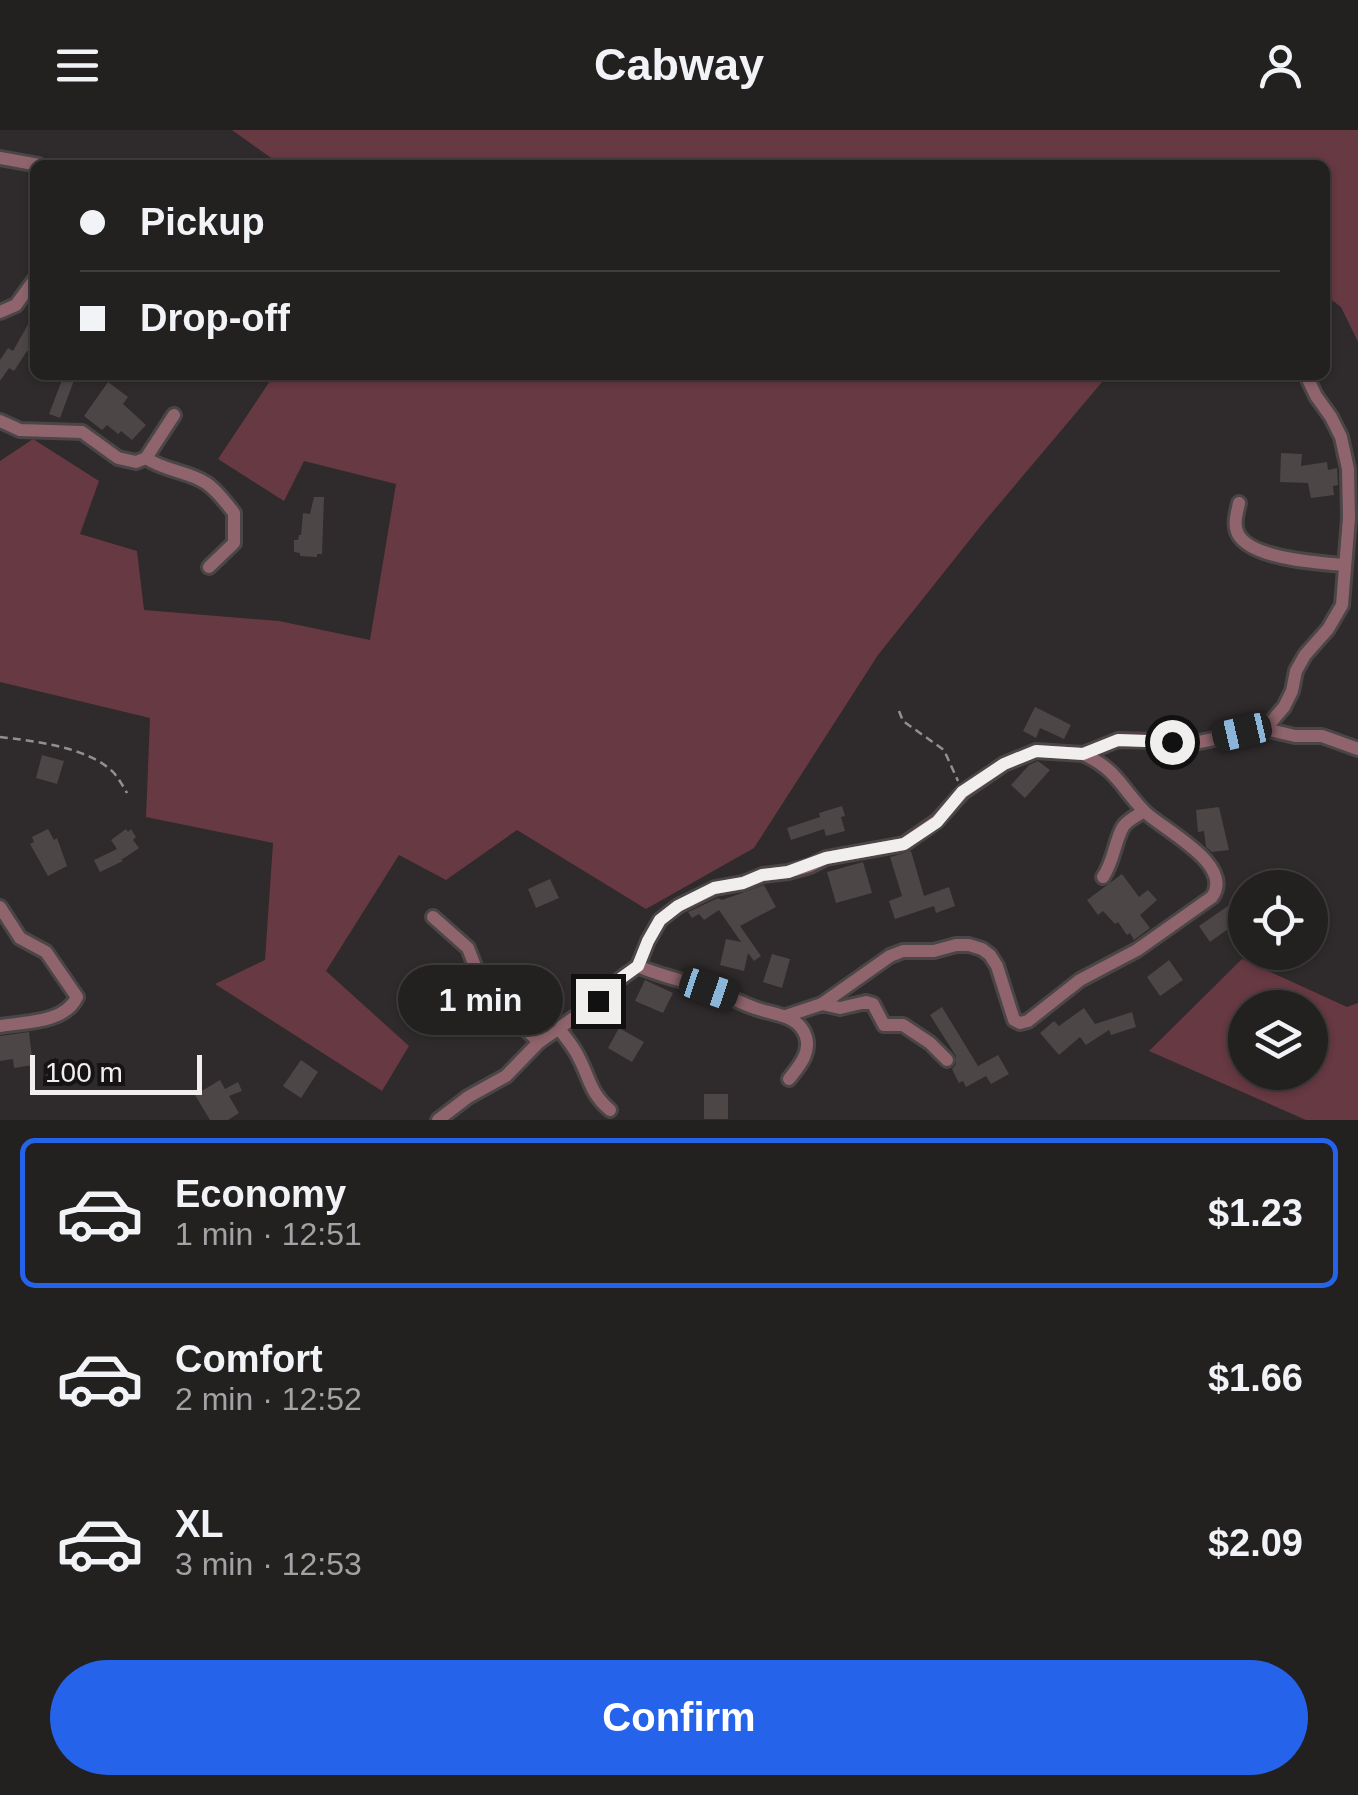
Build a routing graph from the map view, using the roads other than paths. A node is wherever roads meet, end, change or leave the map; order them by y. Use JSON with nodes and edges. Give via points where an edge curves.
{"nodes":[{"id":1,"x":0,"y":158,"type":"edge"},
{"id":2,"x":30,"y":163,"type":"edge"},
{"id":3,"x":30,"y":286,"type":"edge"},
{"id":4,"x":0,"y":312,"type":"edge"},
{"id":5,"x":1308,"y":380,"type":"edge"},
{"id":6,"x":174,"y":415,"type":"dead end"},
{"id":7,"x":0,"y":420,"type":"edge"},
{"id":8,"x":146,"y":458,"type":"junction"},
{"id":9,"x":1239,"y":503,"type":"dead end"},
{"id":10,"x":1345,"y":565,"type":"junction"},
{"id":11,"x":209,"y":567,"type":"dead end"},
{"id":12,"x":1266,"y":728,"type":"junction"},
{"id":13,"x":1358,"y":749,"type":"edge"},
{"id":14,"x":1083,"y":754,"type":"junction"},
{"id":15,"x":1144,"y":811,"type":"junction"},
{"id":16,"x":1103,"y":878,"type":"dead end"},
{"id":17,"x":0,"y":907,"type":"edge"},
{"id":18,"x":433,"y":916,"type":"dead end"},
{"id":19,"x":638,"y":966,"type":"junction"},
{"id":20,"x":822,"y":1004,"type":"junction"},
{"id":21,"x":786,"y":1016,"type":"junction"},
{"id":22,"x":0,"y":1026,"type":"edge"},
{"id":23,"x":559,"y":1029,"type":"junction"},
{"id":24,"x":538,"y":1042,"type":"junction"},
{"id":25,"x":947,"y":1060,"type":"dead end"},
{"id":26,"x":790,"y":1078,"type":"dead end"},
{"id":27,"x":610,"y":1110,"type":"dead end"},
{"id":28,"x":438,"y":1120,"type":"edge"}],
"edges":[{"from":1,"to":2,"type":"street"},
{"from":3,"to":4,"type":"street","via":[[16,305]]},
{"from":5,"to":10,"type":"street","via":[[1341,437],[1348,469]]},
{"from":6,"to":8,"type":"street"},
{"from":7,"to":8,"type":"street","via":[[20,430],[82,432],[118,458]]},
{"from":8,"to":11,"type":"street","via":[[210,485],[234,514],[234,543]]},
{"from":9,"to":10,"type":"street","via":[[1236,532],[1254,548]]},
{"from":10,"to":12,"type":"street","via":[[1342,605],[1305,655],[1284,707]]},
{"from":12,"to":13,"type":"street"},
{"from":12,"to":14,"type":"street","via":[[1199,742],[1118,740]]},
{"from":14,"to":15,"type":"street","via":[[1102,763]]},
{"from":14,"to":19,"type":"street","via":[[1036,751],[1004,764],[904,844],[714,888],[660,920]]},
{"from":15,"to":16,"type":"street","via":[[1120,830]]},
{"from":15,"to":20,"type":"street","via":[[1198,854],[1216,876],[1217,890],[1028,1021],[1014,1020],[997,966],[969,945],[890,956]]},
{"from":17,"to":22,"type":"street","via":[[20,938],[46,952],[77,997],[54,1017]]},
{"from":18,"to":24,"type":"street","via":[[468,948],[498,1004]]},
{"from":19,"to":21,"type":"street"},
{"from":19,"to":23,"type":"street"},
{"from":20,"to":21,"type":"street"},
{"from":20,"to":25,"type":"street","via":[[873,1004],[884,1025],[902,1024]]},
{"from":21,"to":26,"type":"street","via":[[806,1037],[806,1056]]},
{"from":23,"to":24,"type":"street"},
{"from":23,"to":27,"type":"street","via":[[578,1053],[591,1090]]},
{"from":24,"to":28,"type":"street","via":[[506,1076]]}]}
